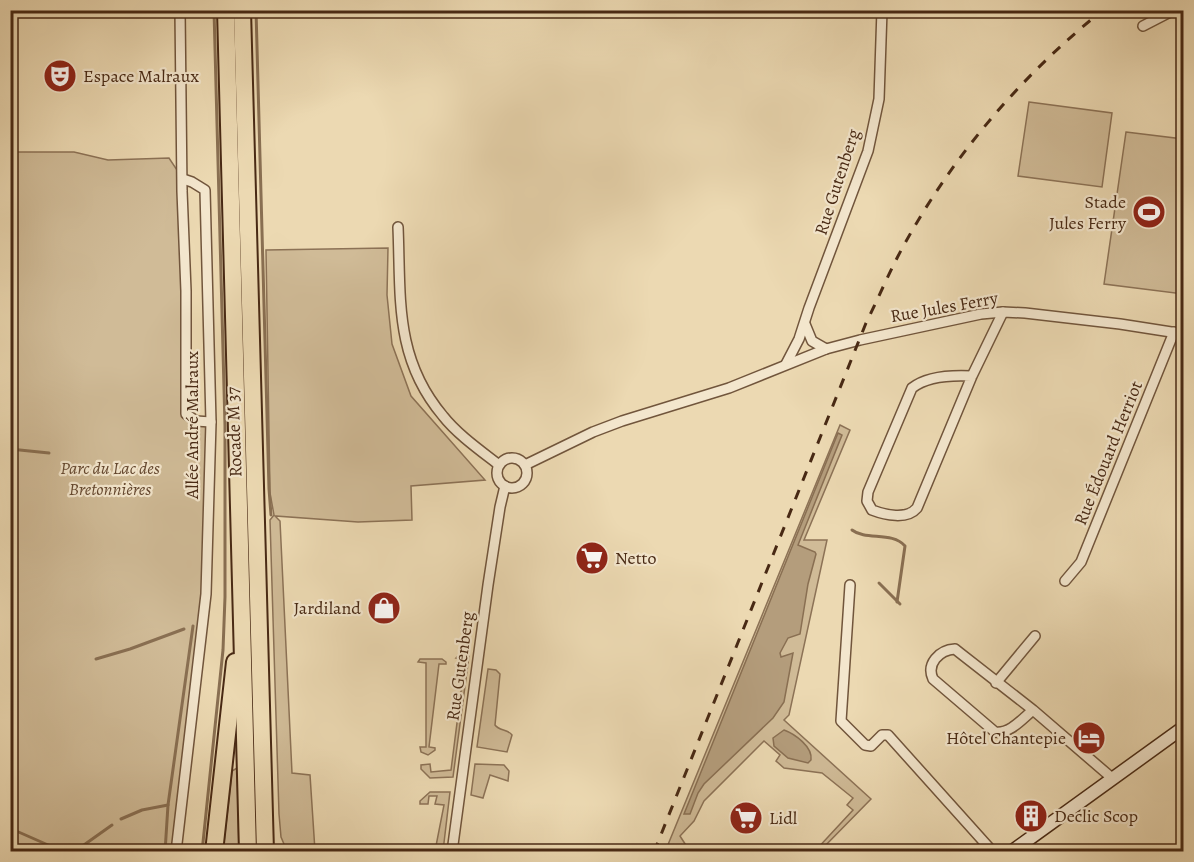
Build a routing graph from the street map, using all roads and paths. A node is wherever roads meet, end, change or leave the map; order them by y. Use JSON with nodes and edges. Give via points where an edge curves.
{"nodes":[{"id":1,"x":180,"y":10,"type":"edge"},
{"id":2,"x":226,"y":10,"type":"edge"},
{"id":3,"x":242,"y":10,"type":"edge"},
{"id":4,"x":882,"y":10,"type":"edge"},
{"id":5,"x":1174,"y":10,"type":"edge"},
{"id":6,"x":1143,"y":26,"type":"dead end"},
{"id":7,"x":183,"y":179,"type":"junction"},
{"id":8,"x":398,"y":227,"type":"dead end"},
{"id":9,"x":1003,"y":312,"type":"junction"},
{"id":10,"x":805,"y":324,"type":"junction"},
{"id":11,"x":1179,"y":333,"type":"edge"},
{"id":12,"x":826,"y":349,"type":"junction"},
{"id":13,"x":786,"y":364,"type":"junction"},
{"id":14,"x":972,"y":376,"type":"junction"},
{"id":15,"x":211,"y":422,"type":"junction"},
{"id":16,"x":499,"y":465,"type":"junction"},
{"id":17,"x":525,"y":465,"type":"junction"},
{"id":18,"x":505,"y":486,"type":"junction"},
{"id":19,"x":1065,"y":581,"type":"dead end"},
{"id":20,"x":850,"y":585,"type":"dead end"},
{"id":21,"x":242,"y":599,"type":"junction"},
{"id":22,"x":1035,"y":636,"type":"dead end"},
{"id":23,"x":996,"y":683,"type":"junction"},
{"id":24,"x":1033,"y":710,"type":"junction"},
{"id":25,"x":1184,"y":727,"type":"edge"},
{"id":26,"x":1112,"y":777,"type":"junction"},
{"id":27,"x":264,"y":817,"type":"junction"},
{"id":28,"x":176,"y":852,"type":"edge"},
{"id":29,"x":214,"y":852,"type":"edge"},
{"id":30,"x":249,"y":852,"type":"edge"},
{"id":31,"x":265,"y":852,"type":"edge"},
{"id":32,"x":278,"y":852,"type":"edge"},
{"id":33,"x":452,"y":852,"type":"edge"},
{"id":34,"x":993,"y":852,"type":"edge"},
{"id":35,"x":1011,"y":852,"type":"edge"}],
"edges":[{"from":1,"to":7,"type":"street"},
{"from":2,"to":21,"type":"highway","name":"Rocade M 37"},
{"from":3,"to":27,"type":"highway","name":"Rocade M 37"},
{"from":4,"to":10,"type":"street","name":"Rue Gutenberg","via":[[879,99],[868,151]]},
{"from":5,"to":6,"type":"street"},
{"from":7,"to":15,"type":"street","name":"Allée André Malraux","via":[[205,190]]},
{"from":7,"to":15,"type":"street","via":[[186,414],[196,421]]},
{"from":8,"to":16,"type":"street","via":[[402,328],[410,361],[425,393],[444,419]]},
{"from":9,"to":11,"type":"street","name":"Rue Jules Ferry"},
{"from":9,"to":12,"type":"street","name":"Rue Jules Ferry"},
{"from":9,"to":14,"type":"street"},
{"from":10,"to":12,"type":"street","via":[[812,341]]},
{"from":10,"to":13,"type":"street","name":"Rue Gutenberg"},
{"from":11,"to":19,"type":"street","name":"Rue Édouard Herriot","via":[[1081,562]]},
{"from":12,"to":13,"type":"street","name":"Rue Jules Ferry"},
{"from":13,"to":17,"type":"street","via":[[729,388],[612,425]]},
{"from":14,"to":14,"type":"street","via":[[913,513],[903,516],[872,510],[867,492],[912,387],[946,376]]},
{"from":15,"to":28,"type":"street","name":"Allée André Malraux","via":[[206,594]]},
{"from":16,"to":17,"type":"street","via":[[507,458],[517,458]]},
{"from":16,"to":18,"type":"street","via":[[497,477]]},
{"from":17,"to":18,"type":"street","via":[[523,483],[515,488]]},
{"from":18,"to":33,"type":"street","name":"Rue Gutenberg"},
{"from":20,"to":34,"type":"street","via":[[841,721],[865,745],[871,746],[882,735],[888,735]]},
{"from":21,"to":29,"type":"highway"},
{"from":21,"to":30,"type":"highway","name":"Rocade M 37"},
{"from":22,"to":23,"type":"street"},
{"from":23,"to":24,"type":"street"},
{"from":23,"to":24,"type":"street","via":[[955,649],[937,657],[931,670],[933,679],[995,732],[1010,729]]},
{"from":24,"to":26,"type":"street"},
{"from":25,"to":26,"type":"street"},
{"from":26,"to":35,"type":"street"},
{"from":27,"to":31,"type":"highway","name":"Rocade M 37"},
{"from":27,"to":32,"type":"highway"}]}
